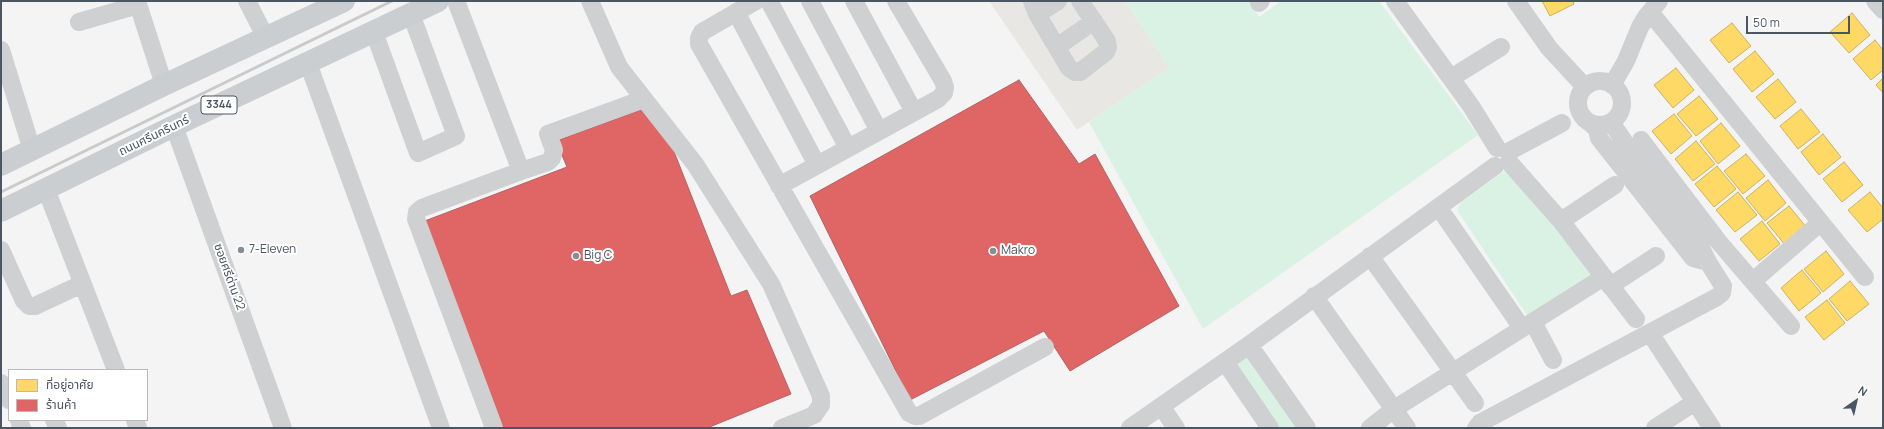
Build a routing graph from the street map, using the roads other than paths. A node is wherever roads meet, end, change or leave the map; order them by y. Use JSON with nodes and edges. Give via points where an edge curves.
{"nodes":[{"id":1,"x":247,"y":1,"type":"edge"},
{"id":2,"x":344,"y":1,"type":"edge"},
{"id":3,"x":438,"y":1,"type":"edge"},
{"id":4,"x":456,"y":1,"type":"edge"},
{"id":5,"x":590,"y":1,"type":"edge"},
{"id":6,"x":769,"y":1,"type":"edge"},
{"id":7,"x":810,"y":1,"type":"edge"},
{"id":8,"x":854,"y":1,"type":"edge"},
{"id":9,"x":896,"y":1,"type":"edge"},
{"id":10,"x":1058,"y":1,"type":"edge"},
{"id":11,"x":1080,"y":1,"type":"edge"},
{"id":12,"x":1516,"y":1,"type":"edge"},
{"id":13,"x":1875,"y":1,"type":"edge"},
{"id":14,"x":1398,"y":2,"type":"edge"},
{"id":15,"x":138,"y":3,"type":"edge"},
{"id":16,"x":743,"y":6,"type":"edge"},
{"id":17,"x":1035,"y":7,"type":"edge"},
{"id":18,"x":1654,"y":7,"type":"edge"},
{"id":19,"x":1883,"y":10,"type":"edge"},
{"id":20,"x":411,"y":14,"type":"junction"},
{"id":21,"x":1094,"y":21,"type":"junction"},
{"id":22,"x":79,"y":22,"type":"dead end"},
{"id":23,"x":374,"y":32,"type":"junction"},
{"id":24,"x":266,"y":38,"type":"junction"},
{"id":25,"x":1057,"y":47,"type":"junction"},
{"id":26,"x":1501,"y":47,"type":"dead end"},
{"id":27,"x":1,"y":50,"type":"edge"},
{"id":28,"x":308,"y":63,"type":"junction"},
{"id":29,"x":1450,"y":78,"type":"junction"},
{"id":30,"x":1612,"y":85,"type":"junction"},
{"id":31,"x":164,"y":86,"type":"junction"},
{"id":32,"x":1585,"y":87,"type":"junction"},
{"id":33,"x":644,"y":99,"type":"junction"},
{"id":34,"x":914,"y":112,"type":"junction"},
{"id":35,"x":1611,"y":122,"type":"junction"},
{"id":36,"x":1562,"y":123,"type":"dead end"},
{"id":37,"x":1590,"y":123,"type":"junction"},
{"id":38,"x":174,"y":126,"type":"junction"},
{"id":39,"x":879,"y":131,"type":"junction"},
{"id":40,"x":1640,"y":140,"type":"dead end"},
{"id":41,"x":848,"y":148,"type":"junction"},
{"id":42,"x":32,"y":150,"type":"junction"},
{"id":43,"x":1502,"y":157,"type":"junction"},
{"id":44,"x":1,"y":165,"type":"edge"},
{"id":45,"x":817,"y":165,"type":"junction"},
{"id":46,"x":521,"y":171,"type":"junction"},
{"id":47,"x":779,"y":186,"type":"junction"},
{"id":48,"x":1615,"y":186,"type":"dead end"},
{"id":49,"x":46,"y":189,"type":"junction"},
{"id":50,"x":1439,"y":208,"type":"junction"},
{"id":51,"x":1,"y":211,"type":"edge"},
{"id":52,"x":1561,"y":221,"type":"junction"},
{"id":53,"x":1820,"y":223,"type":"junction"},
{"id":54,"x":1,"y":250,"type":"edge"},
{"id":55,"x":1370,"y":256,"type":"junction"},
{"id":56,"x":1656,"y":256,"type":"dead end"},
{"id":57,"x":1708,"y":262,"type":"junction"},
{"id":58,"x":1865,"y":277,"type":"dead end"},
{"id":59,"x":1607,"y":281,"type":"junction"},
{"id":60,"x":1753,"y":281,"type":"junction"},
{"id":61,"x":82,"y":284,"type":"junction"},
{"id":62,"x":1314,"y":296,"type":"junction"},
{"id":63,"x":1636,"y":319,"type":"dead end"},
{"id":64,"x":1528,"y":325,"type":"junction"},
{"id":65,"x":1791,"y":326,"type":"dead end"},
{"id":66,"x":1650,"y":333,"type":"junction"},
{"id":67,"x":1249,"y":345,"type":"junction"},
{"id":68,"x":1046,"y":347,"type":"dead end"},
{"id":69,"x":1553,"y":360,"type":"dead end"},
{"id":70,"x":1225,"y":362,"type":"junction"},
{"id":71,"x":116,"y":369,"type":"edge"},
{"id":72,"x":1453,"y":372,"type":"junction"},
{"id":73,"x":1,"y":383,"type":"edge"},
{"id":74,"x":8,"y":398,"type":"edge"},
{"id":75,"x":1695,"y":402,"type":"junction"},
{"id":76,"x":1475,"y":403,"type":"dead end"},
{"id":77,"x":1161,"y":406,"type":"junction"},
{"id":78,"x":1394,"y":410,"type":"junction"},
{"id":79,"x":1705,"y":425,"type":"edge"},
{"id":80,"x":284,"y":428,"type":"edge"},
{"id":81,"x":441,"y":428,"type":"edge"},
{"id":82,"x":494,"y":428,"type":"edge"},
{"id":83,"x":782,"y":428,"type":"edge"},
{"id":84,"x":1130,"y":428,"type":"edge"},
{"id":85,"x":1176,"y":428,"type":"edge"},
{"id":86,"x":1270,"y":428,"type":"edge"},
{"id":87,"x":1307,"y":428,"type":"edge"},
{"id":88,"x":1370,"y":428,"type":"edge"},
{"id":89,"x":1407,"y":428,"type":"edge"},
{"id":90,"x":1476,"y":428,"type":"edge"},
{"id":91,"x":1655,"y":428,"type":"edge"}],
"edges":[{"from":1,"to":24,"type":"street"},
{"from":2,"to":24,"type":"main road"},
{"from":3,"to":20,"type":"main road","name":"ถนนศรีนครินทร์","number":"3344"},
{"from":4,"to":46,"type":"street"},
{"from":5,"to":33,"type":"street","via":[[614,59]]},
{"from":6,"to":41,"type":"street"},
{"from":7,"to":39,"type":"street"},
{"from":8,"to":34,"type":"street"},
{"from":9,"to":34,"type":"street","via":[[945,87],[942,96]]},
{"from":10,"to":17,"type":"street"},
{"from":11,"to":21,"type":"street"},
{"from":12,"to":32,"type":"street","via":[[1550,48]]},
{"from":13,"to":19,"type":"street"},
{"from":14,"to":29,"type":"street"},
{"from":15,"to":22,"type":"street"},
{"from":15,"to":31,"type":"street"},
{"from":16,"to":45,"type":"street"},
{"from":16,"to":47,"type":"street","via":[[702,32],[698,40]]},
{"from":17,"to":25,"type":"street"},
{"from":18,"to":30,"type":"street","via":[[1640,27],[1626,61]]},
{"from":18,"to":53,"type":"street"},
{"from":20,"to":23,"type":"main road","name":"ถนนศรีนครินทร์","number":"3344"},
{"from":20,"to":23,"type":"street","via":[[456,136],[418,153]]},
{"from":21,"to":25,"type":"street"},
{"from":21,"to":25,"type":"street","via":[[1108,47],[1106,52],[1080,72],[1069,68]]},
{"from":23,"to":28,"type":"main road","name":"ถนนศรีนครินทร์","number":"3344"},
{"from":24,"to":31,"type":"main road"},
{"from":26,"to":29,"type":"street"},
{"from":27,"to":42,"type":"street"},
{"from":28,"to":38,"type":"main road","name":"ถนนศรีนครินทร์","number":"3344"},
{"from":28,"to":81,"type":"street"},
{"from":29,"to":43,"type":"street","via":[[1471,106]]},
{"from":30,"to":32,"type":"street","via":[[1598,81]]},
{"from":30,"to":35,"type":"street","via":[[1620,94],[1622,107]]},
{"from":31,"to":42,"type":"main road"},
{"from":32,"to":37,"type":"street","via":[[1578,99],[1578,106],[1584,118]]},
{"from":33,"to":46,"type":"street","via":[[548,134],[554,150],[552,158],[548,162]]},
{"from":33,"to":83,"type":"street","via":[[695,164],[771,284],[821,396],[821,405],[814,415]]},
{"from":34,"to":39,"type":"street"},
{"from":35,"to":37,"type":"street","via":[[1604,125]]},
{"from":35,"to":57,"type":"street","via":[[1650,180],[1698,242]]},
{"from":36,"to":43,"type":"street"},
{"from":37,"to":57,"type":"street","via":[[1693,258]]},
{"from":38,"to":49,"type":"main road","name":"ถนนศรีนครินทร์","number":"3344"},
{"from":38,"to":80,"type":"street","name":"ซอยศรีด่าน 22"},
{"from":39,"to":41,"type":"street"},
{"from":40,"to":60,"type":"street","via":[[1718,241]]},
{"from":41,"to":45,"type":"street"},
{"from":42,"to":44,"type":"main road"},
{"from":43,"to":50,"type":"street"},
{"from":43,"to":52,"type":"street"},
{"from":45,"to":47,"type":"street"},
{"from":46,"to":82,"type":"street","via":[[422,208],[416,215]]},
{"from":47,"to":68,"type":"street","via":[[906,410],[912,415],[919,416]]},
{"from":48,"to":52,"type":"street"},
{"from":49,"to":51,"type":"main road","name":"ถนนศรีนครินทร์","number":"3344"},
{"from":49,"to":61,"type":"street"},
{"from":50,"to":55,"type":"street"},
{"from":50,"to":64,"type":"street"},
{"from":52,"to":59,"type":"street"},
{"from":53,"to":58,"type":"street"},
{"from":53,"to":60,"type":"street"},
{"from":54,"to":61,"type":"street","via":[[24,301],[31,307]]},
{"from":55,"to":62,"type":"street"},
{"from":55,"to":72,"type":"street"},
{"from":56,"to":59,"type":"street"},
{"from":57,"to":66,"type":"street","via":[[1723,286],[1720,295]]},
{"from":59,"to":63,"type":"street"},
{"from":59,"to":64,"type":"street"},
{"from":60,"to":65,"type":"street"},
{"from":61,"to":71,"type":"street"},
{"from":62,"to":67,"type":"street"},
{"from":62,"to":78,"type":"street"},
{"from":64,"to":69,"type":"street"},
{"from":64,"to":72,"type":"street"},
{"from":66,"to":75,"type":"street"},
{"from":66,"to":90,"type":"street","via":[[1480,423]]},
{"from":67,"to":70,"type":"street"},
{"from":67,"to":87,"type":"street"},
{"from":70,"to":77,"type":"street"},
{"from":70,"to":86,"type":"street"},
{"from":72,"to":76,"type":"street"},
{"from":72,"to":78,"type":"street"},
{"from":73,"to":74,"type":"street"},
{"from":75,"to":79,"type":"street"},
{"from":75,"to":91,"type":"street"},
{"from":77,"to":84,"type":"street"},
{"from":77,"to":85,"type":"street"},
{"from":78,"to":88,"type":"street"},
{"from":78,"to":89,"type":"street"}]}
